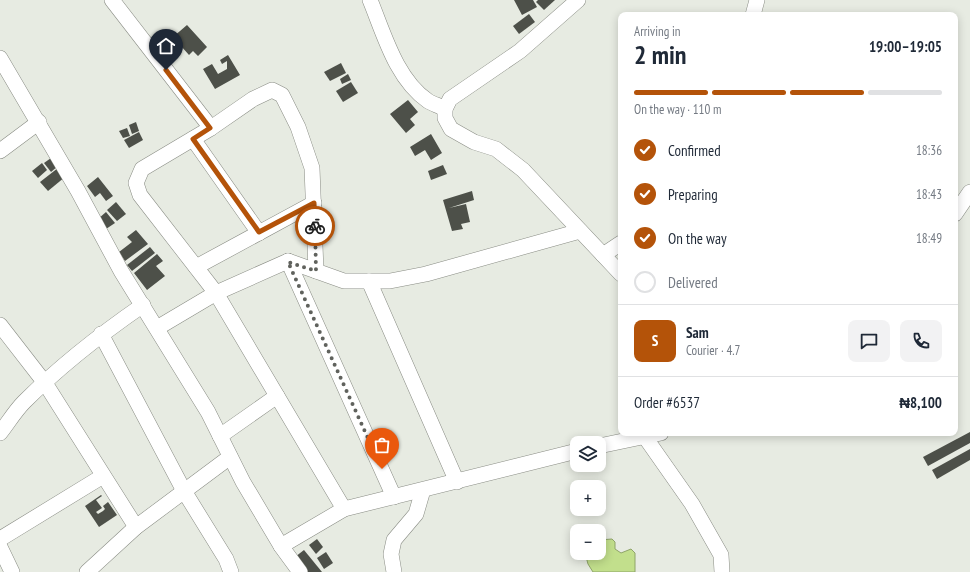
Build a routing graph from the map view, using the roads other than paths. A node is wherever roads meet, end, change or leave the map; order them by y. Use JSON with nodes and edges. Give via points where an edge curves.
{"nodes":[{"id":1,"x":112,"y":0,"type":"edge"},
{"id":2,"x":370,"y":0,"type":"edge"},
{"id":3,"x":578,"y":0,"type":"edge"},
{"id":4,"x":757,"y":0,"type":"edge"},
{"id":5,"x":754,"y":12,"type":"edge"},
{"id":6,"x":3,"y":68,"type":"edge"},
{"id":7,"x":445,"y":109,"type":"junction"},
{"id":8,"x":39,"y":122,"type":"junction"},
{"id":9,"x":210,"y":128,"type":"junction"},
{"id":10,"x":193,"y":139,"type":"junction"},
{"id":11,"x":0,"y":152,"type":"edge"},
{"id":12,"x":970,"y":192,"type":"edge"},
{"id":13,"x":314,"y":203,"type":"junction"},
{"id":14,"x":958,"y":210,"type":"edge"},
{"id":15,"x":580,"y":231,"type":"junction"},
{"id":16,"x":259,"y":232,"type":"junction"},
{"id":17,"x":618,"y":245,"type":"edge"},
{"id":18,"x":603,"y":255,"type":"junction"},
{"id":19,"x":288,"y":262,"type":"junction"},
{"id":20,"x":196,"y":267,"type":"junction"},
{"id":21,"x":316,"y":271,"type":"junction"},
{"id":22,"x":618,"y":271,"type":"edge"},
{"id":23,"x":369,"y":281,"type":"junction"},
{"id":24,"x":216,"y":293,"type":"junction"},
{"id":25,"x":143,"y":305,"type":"junction"},
{"id":26,"x":0,"y":324,"type":"edge"},
{"id":27,"x":156,"y":328,"type":"junction"},
{"id":28,"x":101,"y":334,"type":"junction"},
{"id":29,"x":45,"y":383,"type":"junction"},
{"id":30,"x":277,"y":396,"type":"junction"},
{"id":31,"x":0,"y":433,"type":"edge"},
{"id":32,"x":220,"y":436,"type":"junction"},
{"id":33,"x":649,"y":436,"type":"edge"},
{"id":34,"x":645,"y":437,"type":"junction"},
{"id":35,"x":606,"y":445,"type":"edge"},
{"id":36,"x":570,"y":453,"type":"edge"},
{"id":37,"x":230,"y":457,"type":"junction"},
{"id":38,"x":103,"y":476,"type":"junction"},
{"id":39,"x":457,"y":482,"type":"junction"},
{"id":40,"x":423,"y":490,"type":"junction"},
{"id":41,"x":184,"y":492,"type":"junction"},
{"id":42,"x":394,"y":497,"type":"junction"},
{"id":43,"x":344,"y":509,"type":"junction"},
{"id":44,"x":136,"y":528,"type":"junction"},
{"id":45,"x":0,"y":539,"type":"edge"},
{"id":46,"x":281,"y":546,"type":"junction"},
{"id":47,"x":0,"y":547,"type":"edge"},
{"id":48,"x":12,"y":572,"type":"edge"},
{"id":49,"x":87,"y":572,"type":"edge"},
{"id":50,"x":231,"y":572,"type":"edge"},
{"id":51,"x":300,"y":572,"type":"edge"},
{"id":52,"x":394,"y":572,"type":"edge"},
{"id":53,"x":722,"y":572,"type":"edge"}],
"edges":[{"from":1,"to":9,"type":"street"},
{"from":2,"to":7,"type":"street","via":[[400,69],[428,101]]},
{"from":3,"to":7,"type":"street","via":[[520,51],[450,99]]},
{"from":4,"to":5,"type":"street"},
{"from":6,"to":8,"type":"street"},
{"from":7,"to":15,"type":"street","via":[[445,118],[451,129],[474,142],[496,149],[523,170]]},
{"from":8,"to":11,"type":"street"},
{"from":8,"to":25,"type":"street","via":[[121,271]]},
{"from":9,"to":10,"type":"street"},
{"from":9,"to":13,"type":"street","via":[[265,93],[272,90],[282,95],[298,127],[312,168]]},
{"from":10,"to":16,"type":"street"},
{"from":10,"to":20,"type":"street","via":[[142,169],[136,183],[140,195]]},
{"from":12,"to":14,"type":"street"},
{"from":13,"to":16,"type":"street"},
{"from":13,"to":21,"type":"street"},
{"from":15,"to":18,"type":"street"},
{"from":15,"to":23,"type":"street","via":[[426,274],[390,281]]},
{"from":16,"to":20,"type":"street"},
{"from":17,"to":18,"type":"street"},
{"from":18,"to":22,"type":"street"},
{"from":19,"to":21,"type":"street"},
{"from":19,"to":24,"type":"street"},
{"from":19,"to":42,"type":"street"},
{"from":20,"to":24,"type":"street"},
{"from":21,"to":23,"type":"street","via":[[344,281]]},
{"from":23,"to":39,"type":"street"},
{"from":24,"to":27,"type":"street"},
{"from":24,"to":30,"type":"street"},
{"from":25,"to":27,"type":"street"},
{"from":25,"to":28,"type":"street"},
{"from":26,"to":29,"type":"street"},
{"from":27,"to":32,"type":"street"},
{"from":28,"to":29,"type":"street"},
{"from":28,"to":41,"type":"street"},
{"from":29,"to":31,"type":"street","via":[[24,403]]},
{"from":29,"to":38,"type":"street"},
{"from":30,"to":32,"type":"street"},
{"from":30,"to":43,"type":"street"},
{"from":32,"to":37,"type":"street"},
{"from":33,"to":34,"type":"street"},
{"from":34,"to":35,"type":"street"},
{"from":34,"to":53,"type":"street","via":[[692,504],[721,555]]},
{"from":36,"to":39,"type":"street"},
{"from":37,"to":41,"type":"street"},
{"from":37,"to":46,"type":"street"},
{"from":38,"to":44,"type":"street"},
{"from":38,"to":45,"type":"street"},
{"from":39,"to":40,"type":"street"},
{"from":40,"to":42,"type":"street"},
{"from":40,"to":52,"type":"street","via":[[416,514],[394,540],[391,554]]},
{"from":41,"to":44,"type":"street"},
{"from":41,"to":50,"type":"street","via":[[226,559]]},
{"from":42,"to":43,"type":"street"},
{"from":43,"to":46,"type":"street"},
{"from":44,"to":49,"type":"street"},
{"from":46,"to":51,"type":"street"},
{"from":47,"to":48,"type":"street"}]}
